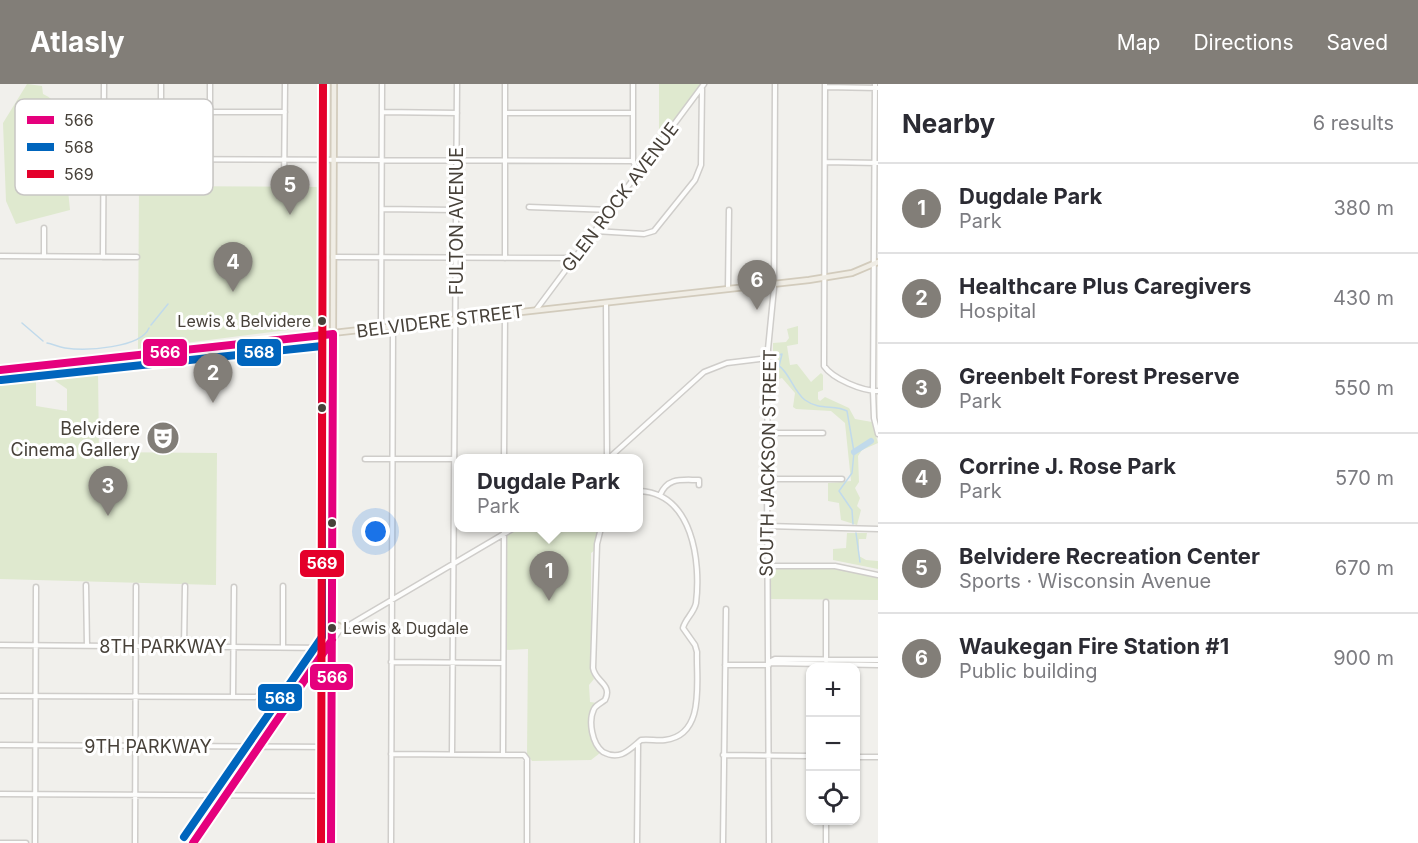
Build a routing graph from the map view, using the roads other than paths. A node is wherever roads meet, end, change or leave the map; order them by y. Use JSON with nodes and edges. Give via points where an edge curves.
{"nodes":[{"id":1,"x":285,"y":84,"type":"edge"},
{"id":2,"x":334,"y":84,"type":"edge"},
{"id":3,"x":382,"y":84,"type":"edge"},
{"id":4,"x":457,"y":84,"type":"edge"},
{"id":5,"x":505,"y":84,"type":"edge"},
{"id":6,"x":633,"y":84,"type":"edge"},
{"id":7,"x":776,"y":84,"type":"edge"},
{"id":8,"x":703,"y":86,"type":"edge"},
{"id":9,"x":825,"y":86,"type":"edge"},
{"id":10,"x":876,"y":86,"type":"edge"},
{"id":11,"x":213,"y":112,"type":"edge"},
{"id":12,"x":285,"y":112,"type":"junction"},
{"id":13,"x":382,"y":112,"type":"junction"},
{"id":14,"x":457,"y":113,"type":"junction"},
{"id":15,"x":505,"y":113,"type":"junction"},
{"id":16,"x":633,"y":113,"type":"junction"},
{"id":17,"x":213,"y":159,"type":"edge"},
{"id":18,"x":285,"y":159,"type":"junction"},
{"id":19,"x":333,"y":159,"type":"junction"},
{"id":20,"x":382,"y":160,"type":"junction"},
{"id":21,"x":456,"y":160,"type":"junction"},
{"id":22,"x":505,"y":160,"type":"junction"},
{"id":23,"x":633,"y":161,"type":"junction"},
{"id":24,"x":825,"y":162,"type":"junction"},
{"id":25,"x":876,"y":163,"type":"edge"},
{"id":26,"x":638,"y":173,"type":"junction"},
{"id":27,"x":284,"y":188,"type":"dead end"},
{"id":28,"x":104,"y":195,"type":"edge"},
{"id":29,"x":529,"y":207,"type":"dead end"},
{"id":30,"x":382,"y":209,"type":"junction"},
{"id":31,"x":456,"y":210,"type":"junction"},
{"id":32,"x":611,"y":210,"type":"junction"},
{"id":33,"x":729,"y":210,"type":"dead end"},
{"id":34,"x":44,"y":228,"type":"dead end"},
{"id":35,"x":595,"y":231,"type":"junction"},
{"id":36,"x":0,"y":256,"type":"edge"},
{"id":37,"x":44,"y":256,"type":"junction"},
{"id":38,"x":103,"y":257,"type":"junction"},
{"id":39,"x":136,"y":257,"type":"dead end"},
{"id":40,"x":333,"y":257,"type":"junction"},
{"id":41,"x":382,"y":258,"type":"junction"},
{"id":42,"x":456,"y":258,"type":"junction"},
{"id":43,"x":505,"y":258,"type":"junction"},
{"id":44,"x":573,"y":260,"type":"junction"},
{"id":45,"x":876,"y":263,"type":"edge"},
{"id":46,"x":824,"y":278,"type":"junction"},
{"id":47,"x":774,"y":284,"type":"junction"},
{"id":48,"x":728,"y":289,"type":"junction"},
{"id":49,"x":606,"y":303,"type":"junction"},
{"id":50,"x":536,"y":310,"type":"junction"},
{"id":51,"x":505,"y":314,"type":"junction"},
{"id":52,"x":455,"y":319,"type":"junction"},
{"id":53,"x":393,"y":327,"type":"junction"},
{"id":54,"x":381,"y":328,"type":"junction"},
{"id":55,"x":333,"y":334,"type":"junction"},
{"id":56,"x":768,"y":358,"type":"junction"},
{"id":57,"x":0,"y":370,"type":"edge"},
{"id":58,"x":875,"y":391,"type":"edge"},
{"id":59,"x":767,"y":433,"type":"junction"},
{"id":60,"x":824,"y":433,"type":"dead end"},
{"id":61,"x":878,"y":434,"type":"edge"},
{"id":62,"x":454,"y":454,"type":"edge"},
{"id":63,"x":504,"y":454,"type":"edge"},
{"id":64,"x":608,"y":454,"type":"edge"},
{"id":65,"x":614,"y":454,"type":"edge"},
{"id":66,"x":365,"y":459,"type":"dead end"},
{"id":67,"x":392,"y":459,"type":"junction"},
{"id":68,"x":454,"y":459,"type":"joint"},
{"id":69,"x":767,"y":479,"type":"junction"},
{"id":70,"x":842,"y":479,"type":"dead end"},
{"id":71,"x":699,"y":485,"type":"dead end"},
{"id":72,"x":643,"y":492,"type":"edge"},
{"id":73,"x":660,"y":495,"type":"junction"},
{"id":74,"x":767,"y":526,"type":"junction"},
{"id":75,"x":878,"y":529,"type":"edge"},
{"id":76,"x":507,"y":532,"type":"edge"},
{"id":77,"x":601,"y":532,"type":"edge"},
{"id":78,"x":504,"y":534,"type":"junction"},
{"id":79,"x":453,"y":563,"type":"junction"},
{"id":80,"x":767,"y":566,"type":"junction"},
{"id":81,"x":878,"y":575,"type":"edge"},
{"id":82,"x":86,"y":585,"type":"dead end"},
{"id":83,"x":283,"y":585,"type":"dead end"},
{"id":84,"x":36,"y":586,"type":"dead end"},
{"id":85,"x":136,"y":586,"type":"dead end"},
{"id":86,"x":185,"y":586,"type":"dead end"},
{"id":87,"x":234,"y":587,"type":"dead end"},
{"id":88,"x":391,"y":599,"type":"junction"},
{"id":89,"x":826,"y":602,"type":"dead end"},
{"id":90,"x":726,"y":609,"type":"dead end"},
{"id":91,"x":332,"y":623,"type":"junction"},
{"id":92,"x":343,"y":628,"type":"junction"},
{"id":93,"x":332,"y":640,"type":"junction"},
{"id":94,"x":0,"y":645,"type":"edge"},
{"id":95,"x":36,"y":645,"type":"junction"},
{"id":96,"x":87,"y":646,"type":"junction"},
{"id":97,"x":136,"y":646,"type":"junction"},
{"id":98,"x":184,"y":646,"type":"junction"},
{"id":99,"x":234,"y":646,"type":"junction"},
{"id":100,"x":283,"y":646,"type":"junction"},
{"id":101,"x":326,"y":648,"type":"junction"},
{"id":102,"x":826,"y":659,"type":"junction"},
{"id":103,"x":878,"y":660,"type":"edge"},
{"id":104,"x":391,"y":662,"type":"junction"},
{"id":105,"x":453,"y":662,"type":"junction"},
{"id":106,"x":503,"y":663,"type":"junction"},
{"id":107,"x":769,"y":663,"type":"junction"},
{"id":108,"x":826,"y":663,"type":"edge"},
{"id":109,"x":725,"y":665,"type":"junction"},
{"id":110,"x":806,"y":665,"type":"edge"},
{"id":111,"x":860,"y":665,"type":"edge"},
{"id":112,"x":878,"y":665,"type":"edge"},
{"id":113,"x":0,"y":696,"type":"edge"},
{"id":114,"x":36,"y":696,"type":"junction"},
{"id":115,"x":136,"y":696,"type":"junction"},
{"id":116,"x":233,"y":697,"type":"junction"},
{"id":117,"x":292,"y":697,"type":"junction"},
{"id":118,"x":638,"y":743,"type":"junction"},
{"id":119,"x":0,"y":745,"type":"edge"},
{"id":120,"x":36,"y":745,"type":"junction"},
{"id":121,"x":135,"y":746,"type":"junction"},
{"id":122,"x":258,"y":746,"type":"junction"},
{"id":123,"x":332,"y":747,"type":"junction"},
{"id":124,"x":391,"y":754,"type":"junction"},
{"id":125,"x":452,"y":754,"type":"junction"},
{"id":126,"x":503,"y":754,"type":"junction"},
{"id":127,"x":723,"y":756,"type":"junction"},
{"id":128,"x":769,"y":756,"type":"junction"},
{"id":129,"x":806,"y":756,"type":"edge"},
{"id":130,"x":860,"y":757,"type":"edge"},
{"id":131,"x":878,"y":757,"type":"edge"},
{"id":132,"x":0,"y":794,"type":"edge"},
{"id":133,"x":36,"y":794,"type":"junction"},
{"id":134,"x":135,"y":795,"type":"junction"},
{"id":135,"x":225,"y":795,"type":"junction"},
{"id":136,"x":332,"y":796,"type":"junction"},
{"id":137,"x":826,"y":825,"type":"edge"},
{"id":138,"x":0,"y":843,"type":"edge"},
{"id":139,"x":26,"y":843,"type":"edge"},
{"id":140,"x":35,"y":843,"type":"edge"},
{"id":141,"x":135,"y":843,"type":"edge"},
{"id":142,"x":193,"y":843,"type":"edge"},
{"id":143,"x":331,"y":843,"type":"edge"},
{"id":144,"x":391,"y":843,"type":"edge"},
{"id":145,"x":527,"y":843,"type":"edge"},
{"id":146,"x":637,"y":843,"type":"edge"},
{"id":147,"x":723,"y":843,"type":"edge"},
{"id":148,"x":769,"y":843,"type":"edge"},
{"id":149,"x":826,"y":843,"type":"edge"}],
"edges":[{"from":1,"to":12,"type":"street"},
{"from":2,"to":19,"type":"main road"},
{"from":3,"to":13,"type":"street"},
{"from":4,"to":14,"type":"street","name":"FULTON AVENUE"},
{"from":5,"to":15,"type":"street"},
{"from":6,"to":16,"type":"street"},
{"from":7,"to":47,"type":"street","name":"SOUTH JACKSON STREET"},
{"from":8,"to":26,"type":"street","name":"GLEN ROCK AVENUE"},
{"from":8,"to":35,"type":"street","via":[[701,165],[694,180],[654,231]]},
{"from":9,"to":10,"type":"street"},
{"from":9,"to":24,"type":"street"},
{"from":10,"to":25,"type":"street"},
{"from":11,"to":12,"type":"street"},
{"from":12,"to":18,"type":"street"},
{"from":13,"to":14,"type":"street"},
{"from":13,"to":20,"type":"street"},
{"from":14,"to":21,"type":"street","name":"FULTON AVENUE"},
{"from":15,"to":16,"type":"street"},
{"from":15,"to":22,"type":"street"},
{"from":16,"to":23,"type":"street"},
{"from":17,"to":18,"type":"street"},
{"from":18,"to":19,"type":"street"},
{"from":18,"to":27,"type":"street"},
{"from":19,"to":20,"type":"street"},
{"from":19,"to":40,"type":"main road"},
{"from":20,"to":21,"type":"street"},
{"from":20,"to":30,"type":"street"},
{"from":21,"to":22,"type":"street"},
{"from":21,"to":31,"type":"street","name":"FULTON AVENUE"},
{"from":22,"to":23,"type":"street"},
{"from":22,"to":43,"type":"street"},
{"from":23,"to":26,"type":"street"},
{"from":24,"to":25,"type":"street"},
{"from":24,"to":46,"type":"street"},
{"from":25,"to":45,"type":"street"},
{"from":26,"to":32,"type":"street","name":"GLEN ROCK AVENUE"},
{"from":28,"to":38,"type":"street"},
{"from":29,"to":32,"type":"street"},
{"from":30,"to":31,"type":"street"},
{"from":30,"to":41,"type":"street"},
{"from":31,"to":42,"type":"street","name":"FULTON AVENUE"},
{"from":32,"to":35,"type":"street","name":"GLEN ROCK AVENUE"},
{"from":33,"to":48,"type":"street"},
{"from":34,"to":37,"type":"street"},
{"from":35,"to":44,"type":"street","name":"GLEN ROCK AVENUE"},
{"from":36,"to":37,"type":"street"},
{"from":37,"to":38,"type":"street"},
{"from":38,"to":39,"type":"street"},
{"from":40,"to":41,"type":"street"},
{"from":40,"to":55,"type":"main road"},
{"from":41,"to":42,"type":"street"},
{"from":41,"to":54,"type":"street"},
{"from":42,"to":43,"type":"street"},
{"from":42,"to":52,"type":"street","name":"FULTON AVENUE"},
{"from":43,"to":44,"type":"street"},
{"from":44,"to":50,"type":"street","name":"GLEN ROCK AVENUE"},
{"from":45,"to":46,"type":"main road","name":"BELVIDERE STREET"},
{"from":45,"to":58,"type":"street"},
{"from":46,"to":47,"type":"main road","name":"BELVIDERE STREET"},
{"from":46,"to":58,"type":"street","via":[[824,366],[839,377]]},
{"from":47,"to":48,"type":"main road","name":"BELVIDERE STREET"},
{"from":47,"to":56,"type":"street","name":"SOUTH JACKSON STREET"},
{"from":48,"to":49,"type":"main road","name":"BELVIDERE STREET"},
{"from":49,"to":50,"type":"main road","name":"BELVIDERE STREET"},
{"from":49,"to":64,"type":"street"},
{"from":50,"to":51,"type":"main road","name":"BELVIDERE STREET"},
{"from":51,"to":52,"type":"main road","name":"BELVIDERE STREET"},
{"from":51,"to":63,"type":"street"},
{"from":52,"to":53,"type":"main road","name":"BELVIDERE STREET"},
{"from":52,"to":62,"type":"street","name":"FULTON AVENUE"},
{"from":53,"to":54,"type":"main road","name":"BELVIDERE STREET"},
{"from":53,"to":67,"type":"street"},
{"from":54,"to":55,"type":"main road","name":"BELVIDERE STREET"},
{"from":55,"to":57,"type":"main road","name":"BELVIDERE STREET"},
{"from":55,"to":91,"type":"main road"},
{"from":56,"to":59,"type":"street","name":"SOUTH JACKSON STREET"},
{"from":56,"to":65,"type":"street","via":[[727,363],[704,372]]},
{"from":58,"to":61,"type":"street","via":[[873,418]]},
{"from":59,"to":60,"type":"street"},
{"from":59,"to":69,"type":"street","name":"SOUTH JACKSON STREET"},
{"from":66,"to":67,"type":"street"},
{"from":67,"to":68,"type":"street"},
{"from":67,"to":88,"type":"street"},
{"from":68,"to":79,"type":"street","name":"FULTON AVENUE"},
{"from":69,"to":70,"type":"street"},
{"from":69,"to":74,"type":"street","name":"SOUTH JACKSON STREET"},
{"from":71,"to":73,"type":"street","via":[[699,480],[674,480],[664,485]]},
{"from":72,"to":73,"type":"street"},
{"from":73,"to":118,"type":"street","via":[[686,522],[696,555],[696,602],[683,628],[697,652],[696,714],[690,724],[670,738]]},
{"from":74,"to":75,"type":"street"},
{"from":74,"to":80,"type":"street","name":"SOUTH JACKSON STREET"},
{"from":76,"to":78,"type":"street"},
{"from":77,"to":118,"type":"street","via":[[597,544],[593,668],[608,692],[592,713],[593,738],[598,748],[608,754],[629,753]]},
{"from":78,"to":79,"type":"street"},
{"from":78,"to":106,"type":"street"},
{"from":79,"to":88,"type":"street"},
{"from":79,"to":105,"type":"street","name":"FULTON AVENUE"},
{"from":80,"to":81,"type":"street","via":[[843,567]]},
{"from":80,"to":107,"type":"street","name":"SOUTH JACKSON STREET"},
{"from":82,"to":96,"type":"street"},
{"from":83,"to":100,"type":"street"},
{"from":84,"to":95,"type":"street"},
{"from":85,"to":97,"type":"street"},
{"from":86,"to":98,"type":"street"},
{"from":87,"to":99,"type":"street"},
{"from":88,"to":92,"type":"street"},
{"from":88,"to":104,"type":"street"},
{"from":89,"to":102,"type":"street"},
{"from":90,"to":109,"type":"street"},
{"from":91,"to":92,"type":"main road"},
{"from":91,"to":93,"type":"main road"},
{"from":92,"to":93,"type":"street"},
{"from":93,"to":101,"type":"street"},
{"from":93,"to":123,"type":"main road"},
{"from":94,"to":95,"type":"street","name":"8TH PARKWAY"},
{"from":95,"to":96,"type":"street","name":"8TH PARKWAY"},
{"from":95,"to":114,"type":"street"},
{"from":96,"to":97,"type":"street","name":"8TH PARKWAY"},
{"from":97,"to":98,"type":"street","name":"8TH PARKWAY"},
{"from":97,"to":115,"type":"street"},
{"from":98,"to":99,"type":"street","name":"8TH PARKWAY"},
{"from":99,"to":100,"type":"street","name":"8TH PARKWAY"},
{"from":99,"to":116,"type":"street"},
{"from":100,"to":101,"type":"street","name":"8TH PARKWAY"},
{"from":101,"to":117,"type":"street"},
{"from":102,"to":103,"type":"street"},
{"from":102,"to":107,"type":"street","via":[[775,659]]},
{"from":102,"to":108,"type":"street"},
{"from":104,"to":105,"type":"street"},
{"from":104,"to":124,"type":"street"},
{"from":105,"to":106,"type":"street"},
{"from":105,"to":125,"type":"street","name":"FULTON AVENUE"},
{"from":106,"to":126,"type":"street"},
{"from":107,"to":109,"type":"street"},
{"from":107,"to":110,"type":"street"},
{"from":107,"to":128,"type":"street","name":"SOUTH JACKSON STREET"},
{"from":109,"to":127,"type":"street"},
{"from":111,"to":112,"type":"street"},
{"from":113,"to":114,"type":"street"},
{"from":114,"to":115,"type":"street"},
{"from":114,"to":120,"type":"street"},
{"from":115,"to":116,"type":"street"},
{"from":115,"to":121,"type":"street"},
{"from":116,"to":117,"type":"street"},
{"from":117,"to":122,"type":"street"},
{"from":118,"to":146,"type":"street"},
{"from":119,"to":120,"type":"street","name":"9TH PARKWAY"},
{"from":120,"to":121,"type":"street","name":"9TH PARKWAY"},
{"from":120,"to":133,"type":"street"},
{"from":121,"to":122,"type":"street","name":"9TH PARKWAY"},
{"from":121,"to":134,"type":"street"},
{"from":122,"to":123,"type":"street","name":"9TH PARKWAY"},
{"from":122,"to":135,"type":"street"},
{"from":123,"to":136,"type":"main road"},
{"from":124,"to":125,"type":"street"},
{"from":124,"to":144,"type":"street"},
{"from":125,"to":126,"type":"street"},
{"from":126,"to":145,"type":"street","via":[[524,755]]},
{"from":127,"to":128,"type":"street"},
{"from":127,"to":147,"type":"street"},
{"from":128,"to":129,"type":"street"},
{"from":128,"to":148,"type":"street","name":"SOUTH JACKSON STREET"},
{"from":130,"to":131,"type":"street"},
{"from":132,"to":133,"type":"street"},
{"from":133,"to":134,"type":"street"},
{"from":133,"to":140,"type":"street"},
{"from":134,"to":135,"type":"street"},
{"from":134,"to":141,"type":"street"},
{"from":135,"to":136,"type":"street"},
{"from":135,"to":142,"type":"street"},
{"from":136,"to":143,"type":"main road"},
{"from":137,"to":149,"type":"street"},
{"from":138,"to":139,"type":"street"}]}
